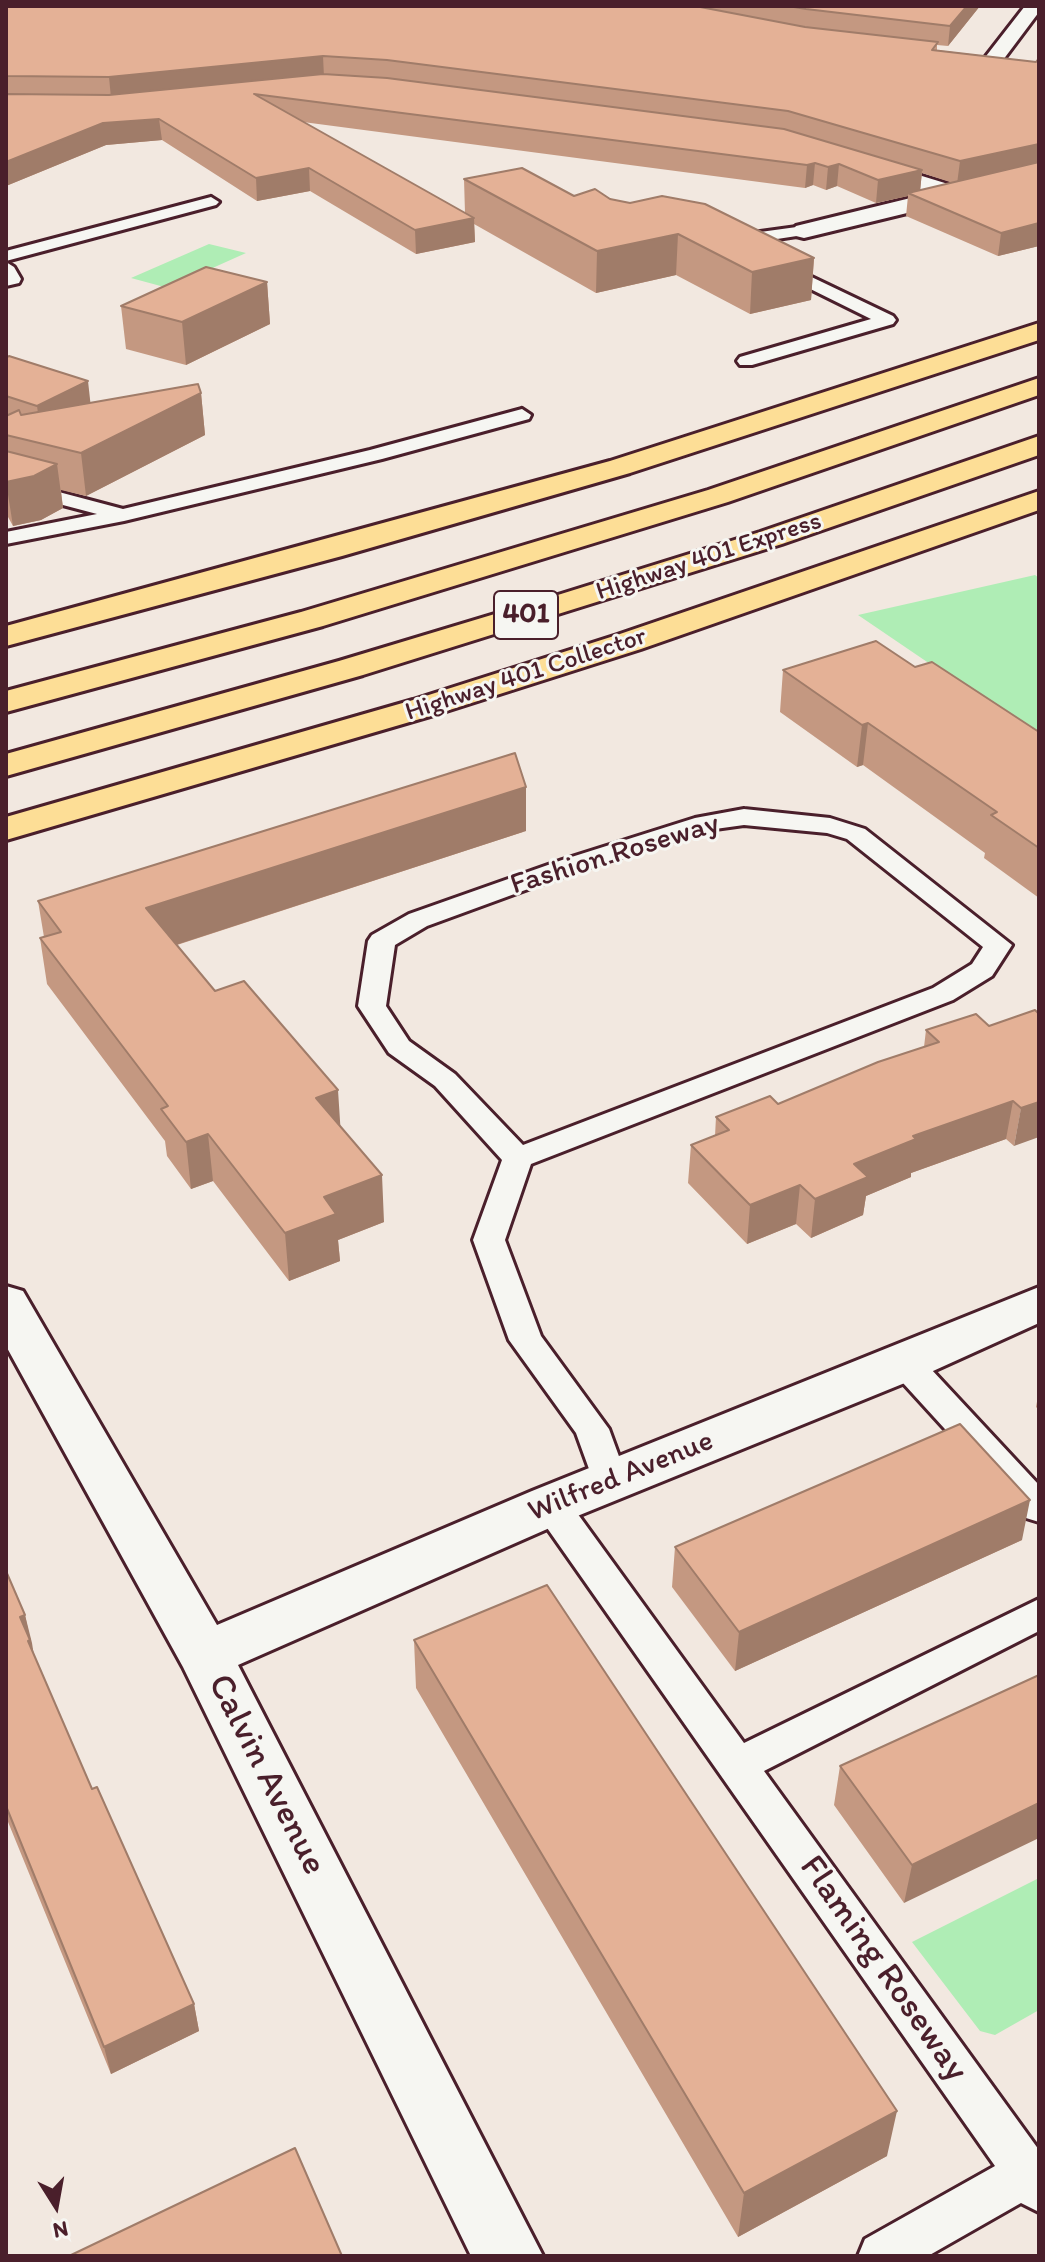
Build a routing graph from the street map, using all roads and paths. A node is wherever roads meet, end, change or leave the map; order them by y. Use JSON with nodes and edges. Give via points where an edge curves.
{"nodes":[{"id":1,"x":1034,"y":6,"type":"edge"},
{"id":2,"x":994,"y":60,"type":"edge"},
{"id":3,"x":846,"y":159,"type":"edge"},
{"id":4,"x":1039,"y":174,"type":"edge"},
{"id":5,"x":960,"y":195,"type":"junction"},
{"id":6,"x":211,"y":202,"type":"dead end"},
{"id":7,"x":798,"y":244,"type":"junction"},
{"id":8,"x":6,"y":256,"type":"edge"},
{"id":9,"x":764,"y":259,"type":"junction"},
{"id":10,"x":6,"y":267,"type":"edge"},
{"id":11,"x":6,"y":281,"type":"edge"},
{"id":12,"x":1039,"y":331,"type":"edge"},
{"id":13,"x":746,"y":361,"type":"dead end"},
{"id":14,"x":1039,"y":386,"type":"edge"},
{"id":15,"x":522,"y":415,"type":"dead end"},
{"id":16,"x":1039,"y":445,"type":"edge"},
{"id":17,"x":6,"y":484,"type":"edge"},
{"id":18,"x":1039,"y":500,"type":"edge"},
{"id":19,"x":124,"y":515,"type":"junction"},
{"id":20,"x":978,"y":523,"type":"junction"},
{"id":21,"x":6,"y":538,"type":"edge"},
{"id":22,"x":218,"y":580,"type":"junction"},
{"id":23,"x":6,"y":625,"type":"edge"},
{"id":24,"x":6,"y":636,"type":"edge"},
{"id":25,"x":6,"y":702,"type":"edge"},
{"id":26,"x":6,"y":765,"type":"edge"},
{"id":27,"x":6,"y":829,"type":"edge"},
{"id":28,"x":6,"y":856,"type":"edge"},
{"id":29,"x":518,"y":1158,"type":"junction"},
{"id":30,"x":6,"y":1303,"type":"edge"},
{"id":31,"x":1039,"y":1304,"type":"edge"},
{"id":32,"x":905,"y":1363,"type":"junction"},
{"id":33,"x":610,"y":1481,"type":"junction"},
{"id":34,"x":551,"y":1505,"type":"junction"},
{"id":35,"x":1039,"y":1508,"type":"edge"},
{"id":36,"x":1039,"y":1614,"type":"edge"},
{"id":37,"x":205,"y":1655,"type":"junction"},
{"id":38,"x":738,"y":1765,"type":"junction"},
{"id":39,"x":1033,"y":2181,"type":"edge"},
{"id":40,"x":508,"y":2256,"type":"edge"},
{"id":41,"x":882,"y":2256,"type":"edge"}],
"edges":[{"from":1,"to":2,"type":"street"},
{"from":3,"to":5,"type":"street"},
{"from":4,"to":5,"type":"street"},
{"from":5,"to":7,"type":"street","via":[[859,215]]},
{"from":6,"to":8,"type":"lane"},
{"from":7,"to":9,"type":"lane"},
{"from":7,"to":9,"type":"lane","via":[[720,240]]},
{"from":9,"to":13,"type":"lane","via":[[887,320]]},
{"from":10,"to":11,"type":"lane","via":[[13,279]]},
{"from":12,"to":22,"type":"highway","via":[[620,467]]},
{"from":14,"to":25,"type":"highway","name":"Highway 401 Express","number":"401","via":[[688,505],[312,619]]},
{"from":15,"to":19,"type":"lane"},
{"from":16,"to":26,"type":"highway","name":"Highway 401 Express","number":"401","via":[[545,609]]},
{"from":17,"to":19,"type":"lane"},
{"from":18,"to":20,"type":"highway","name":"Highway 401 Collector","number":"401"},
{"from":19,"to":21,"type":"lane"},
{"from":20,"to":27,"type":"highway","name":"Highway 401 Collector","number":"401","via":[[439,703]]},
{"from":20,"to":28,"type":"highway","via":[[656,657],[357,753]]},
{"from":22,"to":23,"type":"highway"},
{"from":22,"to":24,"type":"highway"},
{"from":29,"to":29,"type":"lane","name":"Fashion Roseway","via":[[943,994],[982,970],[998,945],[856,834],[771,818],[704,823],[418,920],[382,941],[372,1006],[399,1047],[445,1080]]},
{"from":29,"to":33,"type":"lane","via":[[489,1240],[526,1340],[592,1429]]},
{"from":30,"to":37,"type":"street","name":"Calvin Avenue"},
{"from":31,"to":32,"type":"street","name":"Wilfred Avenue"},
{"from":32,"to":33,"type":"street","name":"Wilfred Avenue"},
{"from":32,"to":35,"type":"lane"},
{"from":33,"to":34,"type":"street","name":"Wilfred Avenue"},
{"from":34,"to":37,"type":"street","name":"Wilfred Avenue"},
{"from":34,"to":38,"type":"lane","name":"Flaming Roseway"},
{"from":36,"to":38,"type":"lane"},
{"from":37,"to":40,"type":"street","name":"Calvin Avenue"},
{"from":38,"to":39,"type":"lane","name":"Flaming Roseway"},
{"from":39,"to":41,"type":"lane","name":"Flaming Roseway"}]}
